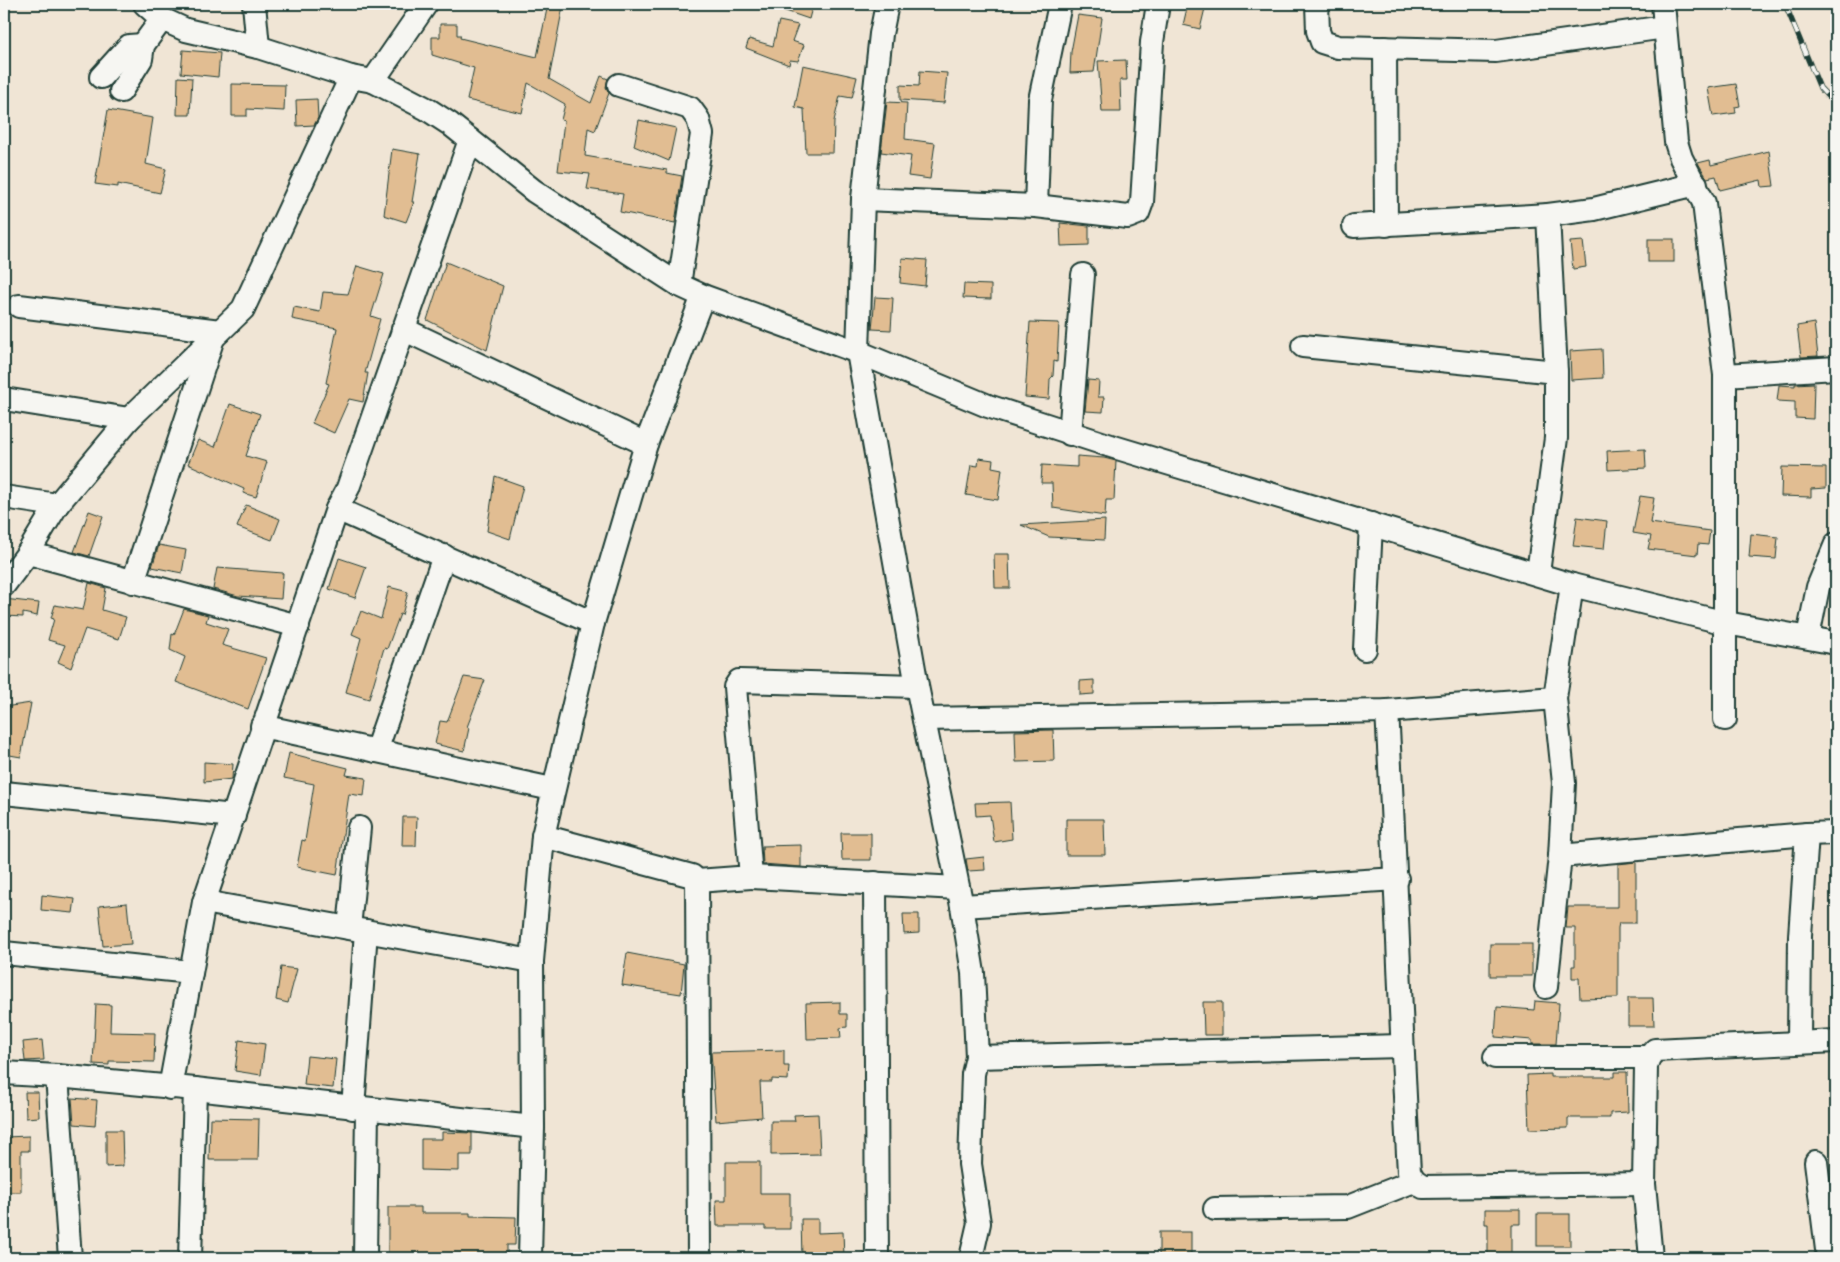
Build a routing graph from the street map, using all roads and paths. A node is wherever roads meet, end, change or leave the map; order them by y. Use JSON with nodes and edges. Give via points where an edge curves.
{"nodes":[{"id":1,"x":145,"y":4,"type":"edge"},
{"id":2,"x":254,"y":4,"type":"edge"},
{"id":3,"x":426,"y":4,"type":"edge"},
{"id":4,"x":887,"y":4,"type":"edge"},
{"id":5,"x":1060,"y":4,"type":"edge"},
{"id":6,"x":1158,"y":4,"type":"edge"},
{"id":7,"x":1318,"y":4,"type":"edge"},
{"id":8,"x":1663,"y":4,"type":"edge"},
{"id":9,"x":162,"y":19,"type":"junction"},
{"id":10,"x":1665,"y":27,"type":"junction"},
{"id":11,"x":142,"y":45,"type":"junction"},
{"id":12,"x":258,"y":47,"type":"junction"},
{"id":13,"x":1385,"y":48,"type":"junction"},
{"id":14,"x":350,"y":77,"type":"junction"},
{"id":15,"x":100,"y":78,"type":"dead end"},
{"id":16,"x":373,"y":81,"type":"junction"},
{"id":17,"x":618,"y":85,"type":"dead end"},
{"id":18,"x":121,"y":91,"type":"dead end"},
{"id":19,"x":470,"y":140,"type":"junction"},
{"id":20,"x":1696,"y":184,"type":"junction"},
{"id":21,"x":863,"y":199,"type":"junction"},
{"id":22,"x":1036,"y":206,"type":"junction"},
{"id":23,"x":1548,"y":215,"type":"junction"},
{"id":24,"x":1386,"y":225,"type":"junction"},
{"id":25,"x":1354,"y":226,"type":"dead end"},
{"id":26,"x":1083,"y":275,"type":"dead end"},
{"id":27,"x":679,"y":285,"type":"junction"},
{"id":28,"x":702,"y":296,"type":"junction"},
{"id":29,"x":19,"y":306,"type":"dead end"},
{"id":30,"x":403,"y":329,"type":"junction"},
{"id":31,"x":217,"y":335,"type":"junction"},
{"id":32,"x":1303,"y":346,"type":"dead end"},
{"id":33,"x":858,"y":352,"type":"junction"},
{"id":34,"x":1836,"y":368,"type":"edge"},
{"id":35,"x":1556,"y":372,"type":"junction"},
{"id":36,"x":1725,"y":375,"type":"junction"},
{"id":37,"x":4,"y":399,"type":"edge"},
{"id":38,"x":129,"y":419,"type":"junction"},
{"id":39,"x":1070,"y":434,"type":"junction"},
{"id":40,"x":646,"y":444,"type":"junction"},
{"id":41,"x":4,"y":496,"type":"edge"},
{"id":42,"x":58,"y":505,"type":"junction"},
{"id":43,"x":337,"y":509,"type":"junction"},
{"id":44,"x":1371,"y":524,"type":"junction"},
{"id":45,"x":1836,"y":544,"type":"edge"},
{"id":46,"x":28,"y":553,"type":"junction"},
{"id":47,"x":444,"y":556,"type":"junction"},
{"id":48,"x":1538,"y":573,"type":"junction"},
{"id":49,"x":133,"y":582,"type":"junction"},
{"id":50,"x":4,"y":585,"type":"edge"},
{"id":51,"x":1572,"y":585,"type":"junction"},
{"id":52,"x":593,"y":622,"type":"junction"},
{"id":53,"x":1726,"y":623,"type":"junction"},
{"id":54,"x":298,"y":626,"type":"junction"},
{"id":55,"x":1808,"y":637,"type":"junction"},
{"id":56,"x":1836,"y":643,"type":"edge"},
{"id":57,"x":1365,"y":649,"type":"dead end"},
{"id":58,"x":918,"y":686,"type":"junction"},
{"id":59,"x":1555,"y":698,"type":"junction"},
{"id":60,"x":1387,"y":711,"type":"junction"},
{"id":61,"x":924,"y":719,"type":"junction"},
{"id":62,"x":1725,"y":719,"type":"dead end"},
{"id":63,"x":262,"y":726,"type":"junction"},
{"id":64,"x":376,"y":751,"type":"junction"},
{"id":65,"x":552,"y":788,"type":"junction"},
{"id":66,"x":4,"y":792,"type":"edge"},
{"id":67,"x":234,"y":816,"type":"junction"},
{"id":68,"x":359,"y":828,"type":"dead end"},
{"id":69,"x":1836,"y":833,"type":"edge"},
{"id":70,"x":1807,"y":834,"type":"junction"},
{"id":71,"x":543,"y":836,"type":"junction"},
{"id":72,"x":1560,"y":856,"type":"junction"},
{"id":73,"x":750,"y":877,"type":"junction"},
{"id":74,"x":1397,"y":879,"type":"junction"},
{"id":75,"x":697,"y":881,"type":"junction"},
{"id":76,"x":875,"y":883,"type":"junction"},
{"id":77,"x":960,"y":897,"type":"junction"},
{"id":78,"x":204,"y":902,"type":"junction"},
{"id":79,"x":357,"y":930,"type":"junction"},
{"id":80,"x":4,"y":953,"type":"edge"},
{"id":81,"x":532,"y":961,"type":"junction"},
{"id":82,"x":191,"y":972,"type":"junction"},
{"id":83,"x":1546,"y":987,"type":"dead end"},
{"id":84,"x":1836,"y":1041,"type":"edge"},
{"id":85,"x":1799,"y":1042,"type":"junction"},
{"id":86,"x":1402,"y":1046,"type":"junction"},
{"id":87,"x":977,"y":1057,"type":"junction"},
{"id":88,"x":1495,"y":1057,"type":"dead end"},
{"id":89,"x":1649,"y":1057,"type":"junction"},
{"id":90,"x":4,"y":1074,"type":"edge"},
{"id":91,"x":57,"y":1076,"type":"junction"},
{"id":92,"x":170,"y":1088,"type":"junction"},
{"id":93,"x":195,"y":1090,"type":"junction"},
{"id":94,"x":360,"y":1108,"type":"junction"},
{"id":95,"x":533,"y":1127,"type":"junction"},
{"id":96,"x":1816,"y":1162,"type":"dead end"},
{"id":97,"x":1414,"y":1182,"type":"junction"},
{"id":98,"x":1644,"y":1184,"type":"junction"},
{"id":99,"x":1215,"y":1209,"type":"dead end"},
{"id":100,"x":70,"y":1258,"type":"edge"},
{"id":101,"x":190,"y":1258,"type":"edge"},
{"id":102,"x":365,"y":1258,"type":"edge"},
{"id":103,"x":530,"y":1258,"type":"edge"},
{"id":104,"x":699,"y":1258,"type":"edge"},
{"id":105,"x":877,"y":1258,"type":"edge"},
{"id":106,"x":971,"y":1258,"type":"edge"},
{"id":107,"x":1651,"y":1258,"type":"edge"},
{"id":108,"x":1828,"y":1258,"type":"edge"}],
"edges":[{"from":1,"to":9,"type":"street"},
{"from":2,"to":12,"type":"street"},
{"from":3,"to":16,"type":"street"},
{"from":4,"to":21,"type":"street"},
{"from":5,"to":22,"type":"street","via":[[1040,100]]},
{"from":6,"to":22,"type":"street","via":[[1152,42],[1142,202],[1138,213],[1128,217]]},
{"from":7,"to":13,"type":"street","via":[[1318,31],[1322,42],[1338,47]]},
{"from":8,"to":10,"type":"street"},
{"from":9,"to":11,"type":"street"},
{"from":9,"to":12,"type":"street","via":[[186,30]]},
{"from":10,"to":13,"type":"street","via":[[1496,51]]},
{"from":10,"to":20,"type":"street","via":[[1676,142]]},
{"from":11,"to":15,"type":"street","via":[[129,46]]},
{"from":11,"to":18,"type":"street","via":[[141,59]]},
{"from":12,"to":14,"type":"street"},
{"from":13,"to":24,"type":"street"},
{"from":14,"to":16,"type":"street"},
{"from":14,"to":31,"type":"street","via":[[243,309]]},
{"from":16,"to":19,"type":"street","via":[[427,109]]},
{"from":17,"to":27,"type":"street","via":[[690,108],[698,120],[702,134]]},
{"from":19,"to":27,"type":"street","via":[[534,191]]},
{"from":19,"to":30,"type":"street"},
{"from":20,"to":23,"type":"street","via":[[1594,208]]},
{"from":20,"to":36,"type":"street","via":[[1704,202]]},
{"from":21,"to":22,"type":"street"},
{"from":21,"to":33,"type":"street"},
{"from":23,"to":24,"type":"street"},
{"from":23,"to":35,"type":"street"},
{"from":24,"to":25,"type":"street"},
{"from":26,"to":39,"type":"street"},
{"from":27,"to":28,"type":"street"},
{"from":28,"to":33,"type":"street"},
{"from":28,"to":40,"type":"street"},
{"from":29,"to":31,"type":"street"},
{"from":30,"to":40,"type":"street"},
{"from":30,"to":43,"type":"street","via":[[348,488]]},
{"from":31,"to":38,"type":"street"},
{"from":31,"to":49,"type":"street"},
{"from":32,"to":35,"type":"street"},
{"from":33,"to":39,"type":"street","via":[[988,406]]},
{"from":33,"to":58,"type":"street"},
{"from":34,"to":36,"type":"street"},
{"from":35,"to":48,"type":"street","via":[[1556,438]]},
{"from":36,"to":53,"type":"street"},
{"from":37,"to":38,"type":"street"},
{"from":38,"to":42,"type":"street"},
{"from":39,"to":44,"type":"street"},
{"from":40,"to":52,"type":"street"},
{"from":41,"to":42,"type":"street"},
{"from":42,"to":46,"type":"street"},
{"from":43,"to":47,"type":"street"},
{"from":43,"to":54,"type":"street"},
{"from":44,"to":48,"type":"street"},
{"from":44,"to":57,"type":"street"},
{"from":45,"to":55,"type":"street","via":[[1818,587]]},
{"from":46,"to":49,"type":"street"},
{"from":46,"to":50,"type":"street"},
{"from":47,"to":52,"type":"street"},
{"from":47,"to":64,"type":"street"},
{"from":48,"to":51,"type":"street"},
{"from":49,"to":54,"type":"street"},
{"from":51,"to":53,"type":"street"},
{"from":51,"to":59,"type":"street"},
{"from":52,"to":65,"type":"street"},
{"from":53,"to":55,"type":"street"},
{"from":53,"to":62,"type":"street"},
{"from":54,"to":63,"type":"street"},
{"from":55,"to":56,"type":"street"},
{"from":58,"to":61,"type":"street"},
{"from":58,"to":73,"type":"street","via":[[739,681],[735,687]]},
{"from":59,"to":60,"type":"street"},
{"from":59,"to":72,"type":"street","via":[[1564,783]]},
{"from":60,"to":61,"type":"street"},
{"from":60,"to":74,"type":"street"},
{"from":61,"to":77,"type":"street"},
{"from":63,"to":64,"type":"street"},
{"from":63,"to":67,"type":"street"},
{"from":64,"to":65,"type":"street"},
{"from":65,"to":71,"type":"street"},
{"from":66,"to":67,"type":"street"},
{"from":67,"to":78,"type":"street"},
{"from":68,"to":79,"type":"street"},
{"from":69,"to":70,"type":"street"},
{"from":70,"to":72,"type":"street"},
{"from":70,"to":85,"type":"street","via":[[1800,936]]},
{"from":71,"to":75,"type":"street","via":[[692,876]]},
{"from":71,"to":81,"type":"street"},
{"from":72,"to":83,"type":"street"},
{"from":73,"to":75,"type":"street"},
{"from":73,"to":76,"type":"street"},
{"from":74,"to":77,"type":"street"},
{"from":74,"to":86,"type":"street"},
{"from":75,"to":104,"type":"street"},
{"from":76,"to":77,"type":"street"},
{"from":76,"to":105,"type":"street"},
{"from":77,"to":87,"type":"street","via":[[972,973]]},
{"from":78,"to":79,"type":"street"},
{"from":78,"to":82,"type":"street"},
{"from":79,"to":81,"type":"street"},
{"from":79,"to":94,"type":"street"},
{"from":80,"to":82,"type":"street"},
{"from":81,"to":95,"type":"street"},
{"from":82,"to":92,"type":"street"},
{"from":84,"to":85,"type":"street"},
{"from":85,"to":89,"type":"street","via":[[1654,1050]]},
{"from":86,"to":87,"type":"street"},
{"from":86,"to":97,"type":"street","via":[[1409,1172]]},
{"from":87,"to":106,"type":"street","via":[[970,1164],[979,1223]]},
{"from":88,"to":89,"type":"street"},
{"from":89,"to":98,"type":"street","via":[[1646,1066]]},
{"from":90,"to":91,"type":"street"},
{"from":91,"to":92,"type":"street"},
{"from":91,"to":100,"type":"street"},
{"from":92,"to":93,"type":"street"},
{"from":93,"to":94,"type":"street"},
{"from":93,"to":101,"type":"street"},
{"from":94,"to":95,"type":"street"},
{"from":94,"to":102,"type":"street"},
{"from":95,"to":103,"type":"street"},
{"from":96,"to":108,"type":"street"},
{"from":97,"to":98,"type":"street","via":[[1423,1186]]},
{"from":97,"to":99,"type":"street","via":[[1348,1207]]},
{"from":98,"to":107,"type":"street"}]}
